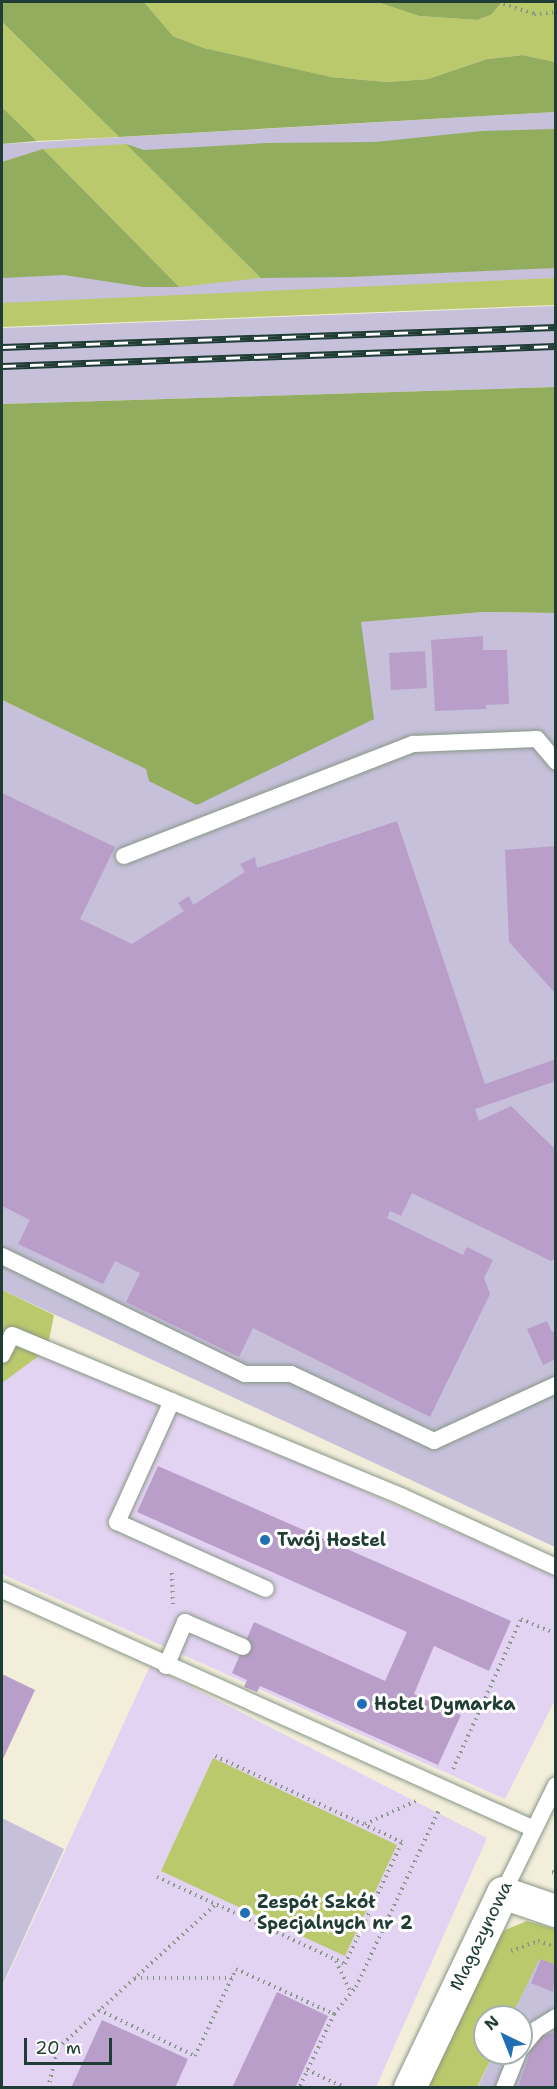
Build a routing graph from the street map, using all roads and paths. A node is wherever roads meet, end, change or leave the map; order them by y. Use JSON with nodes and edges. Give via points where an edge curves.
{"nodes":[{"id":1,"x":498,"y":2,"type":"edge"},
{"id":2,"x":555,"y":12,"type":"edge"},
{"id":3,"x":555,"y":762,"type":"edge"},
{"id":4,"x":124,"y":856,"type":"dead end"},
{"id":5,"x":2,"y":1256,"type":"edge"},
{"id":6,"x":2,"y":1355,"type":"edge"},
{"id":7,"x":555,"y":1385,"type":"edge"},
{"id":8,"x":172,"y":1401,"type":"junction"},
{"id":9,"x":175,"y":1548,"type":"junction"},
{"id":10,"x":555,"y":1567,"type":"edge"},
{"id":11,"x":266,"y":1589,"type":"dead end"},
{"id":12,"x":2,"y":1590,"type":"edge"},
{"id":13,"x":185,"y":1622,"type":"junction"},
{"id":14,"x":555,"y":1634,"type":"edge"},
{"id":15,"x":243,"y":1647,"type":"dead end"},
{"id":16,"x":166,"y":1666,"type":"junction"},
{"id":17,"x":215,"y":1755,"type":"dead end"},
{"id":18,"x":555,"y":1785,"type":"edge"},
{"id":19,"x":444,"y":1788,"type":"junction"},
{"id":20,"x":365,"y":1825,"type":"junction"},
{"id":21,"x":534,"y":1829,"type":"junction"},
{"id":22,"x":157,"y":1877,"type":"dead end"},
{"id":23,"x":503,"y":1893,"type":"junction"},
{"id":24,"x":216,"y":1904,"type":"junction"},
{"id":25,"x":555,"y":1911,"type":"edge"},
{"id":26,"x":335,"y":1959,"type":"junction"},
{"id":27,"x":134,"y":1978,"type":"junction"},
{"id":28,"x":232,"y":1978,"type":"junction"},
{"id":29,"x":351,"y":1993,"type":"junction"},
{"id":30,"x":99,"y":2010,"type":"junction"},
{"id":31,"x":334,"y":2014,"type":"junction"},
{"id":32,"x":555,"y":2018,"type":"edge"},
{"id":33,"x":533,"y":2034,"type":"edge"},
{"id":34,"x":513,"y":2065,"type":"edge"},
{"id":35,"x":307,"y":2070,"type":"junction"},
{"id":36,"x":48,"y":2088,"type":"edge"},
{"id":37,"x":299,"y":2088,"type":"edge"},
{"id":38,"x":346,"y":2088,"type":"edge"},
{"id":39,"x":410,"y":2088,"type":"edge"},
{"id":40,"x":504,"y":2088,"type":"edge"}],
"edges":[{"from":1,"to":2,"type":"path","via":[[534,14]]},
{"from":3,"to":4,"type":"lane","via":[[537,739],[413,744]]},
{"from":5,"to":7,"type":"lane","via":[[245,1374],[291,1374],[434,1441]]},
{"from":6,"to":8,"type":"lane","via":[[12,1335]]},
{"from":8,"to":9,"type":"lane","via":[[117,1522]]},
{"from":8,"to":10,"type":"lane","via":[[404,1497]]},
{"from":9,"to":11,"type":"lane"},
{"from":9,"to":13,"type":"path","via":[[171,1601]]},
{"from":12,"to":16,"type":"lane"},
{"from":13,"to":15,"type":"lane"},
{"from":13,"to":16,"type":"lane"},
{"from":14,"to":19,"type":"path","via":[[521,1619]]},
{"from":16,"to":19,"type":"lane"},
{"from":17,"to":20,"type":"path"},
{"from":18,"to":21,"type":"lane","name":"Magazynowa"},
{"from":19,"to":20,"type":"path"},
{"from":19,"to":21,"type":"lane"},
{"from":19,"to":29,"type":"path","via":[[442,1806]]},
{"from":20,"to":26,"type":"path","via":[[402,1842],[345,1964]]},
{"from":21,"to":23,"type":"lane","name":"Magazynowa"},
{"from":22,"to":24,"type":"path"},
{"from":23,"to":25,"type":"street"},
{"from":23,"to":39,"type":"street","name":"Magazynowa"},
{"from":24,"to":26,"type":"path"},
{"from":24,"to":27,"type":"path"},
{"from":26,"to":29,"type":"path"},
{"from":27,"to":28,"type":"path"},
{"from":27,"to":30,"type":"path"},
{"from":28,"to":30,"type":"path","via":[[195,2056]]},
{"from":28,"to":31,"type":"path","via":[[236,1969]]},
{"from":29,"to":31,"type":"path"},
{"from":30,"to":36,"type":"path","via":[[58,2048]]},
{"from":31,"to":35,"type":"path"},
{"from":32,"to":33,"type":"lane"},
{"from":34,"to":40,"type":"lane"},
{"from":35,"to":37,"type":"path"},
{"from":35,"to":38,"type":"path"}]}
